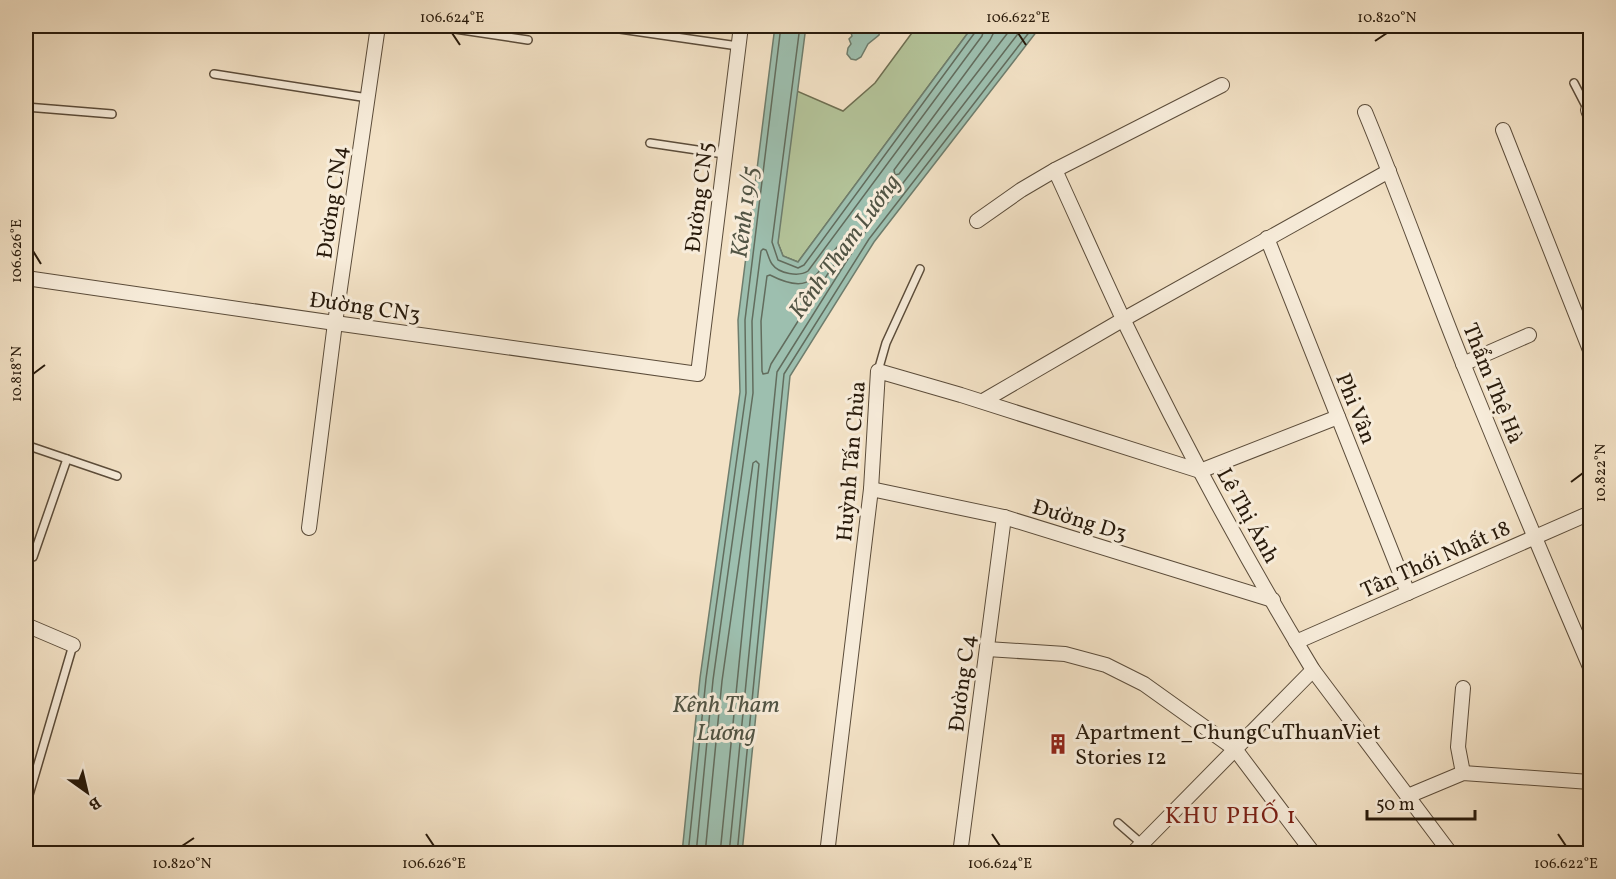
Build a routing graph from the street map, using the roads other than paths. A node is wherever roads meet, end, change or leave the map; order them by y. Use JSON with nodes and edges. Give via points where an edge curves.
{"nodes":[{"id":1,"x":378,"y":26,"type":"edge"},
{"id":2,"x":435,"y":26,"type":"edge"},
{"id":3,"x":599,"y":26,"type":"edge"},
{"id":4,"x":741,"y":26,"type":"edge"},
{"id":5,"x":647,"y":29,"type":"edge"},
{"id":6,"x":528,"y":40,"type":"dead end"},
{"id":7,"x":738,"y":46,"type":"junction"},
{"id":8,"x":214,"y":74,"type":"dead end"},
{"id":9,"x":1574,"y":83,"type":"dead end"},
{"id":10,"x":1222,"y":85,"type":"dead end"},
{"id":11,"x":368,"y":98,"type":"junction"},
{"id":12,"x":26,"y":107,"type":"edge"},
{"id":13,"x":1365,"y":112,"type":"dead end"},
{"id":14,"x":1589,"y":113,"type":"edge"},
{"id":15,"x":112,"y":114,"type":"dead end"},
{"id":16,"x":1503,"y":130,"type":"dead end"},
{"id":17,"x":650,"y":143,"type":"dead end"},
{"id":18,"x":724,"y":154,"type":"junction"},
{"id":19,"x":1055,"y":170,"type":"junction"},
{"id":20,"x":1389,"y":171,"type":"junction"},
{"id":21,"x":976,"y":221,"type":"dead end"},
{"id":22,"x":1267,"y":238,"type":"junction"},
{"id":23,"x":920,"y":269,"type":"dead end"},
{"id":24,"x":26,"y":278,"type":"edge"},
{"id":25,"x":1124,"y":319,"type":"junction"},
{"id":26,"x":335,"y":323,"type":"junction"},
{"id":27,"x":1586,"y":324,"type":"edge"},
{"id":28,"x":1529,"y":335,"type":"dead end"},
{"id":29,"x":1590,"y":350,"type":"edge"},
{"id":30,"x":1463,"y":364,"type":"junction"},
{"id":31,"x":878,"y":371,"type":"junction"},
{"id":32,"x":698,"y":374,"type":"joint"},
{"id":33,"x":982,"y":402,"type":"junction"},
{"id":34,"x":1338,"y":417,"type":"junction"},
{"id":35,"x":26,"y":445,"type":"edge"},
{"id":36,"x":67,"y":459,"type":"junction"},
{"id":37,"x":1200,"y":471,"type":"junction"},
{"id":38,"x":117,"y":476,"type":"dead end"},
{"id":39,"x":871,"y":489,"type":"junction"},
{"id":40,"x":1590,"y":513,"type":"edge"},
{"id":41,"x":1004,"y":517,"type":"junction"},
{"id":42,"x":309,"y":528,"type":"dead end"},
{"id":43,"x":1535,"y":537,"type":"junction"},
{"id":44,"x":26,"y":558,"type":"edge"},
{"id":45,"x":1408,"y":593,"type":"junction"},
{"id":46,"x":1273,"y":600,"type":"junction"},
{"id":47,"x":26,"y":626,"type":"edge"},
{"id":48,"x":1296,"y":642,"type":"junction"},
{"id":49,"x":73,"y":645,"type":"joint"},
{"id":50,"x":987,"y":649,"type":"junction"},
{"id":51,"x":1590,"y":667,"type":"edge"},
{"id":52,"x":1313,"y":670,"type":"junction"},
{"id":53,"x":1463,"y":688,"type":"dead end"},
{"id":54,"x":1235,"y":749,"type":"junction"},
{"id":55,"x":1463,"y":772,"type":"junction"},
{"id":56,"x":1590,"y":782,"type":"edge"},
{"id":57,"x":28,"y":785,"type":"edge"},
{"id":58,"x":1408,"y":796,"type":"junction"},
{"id":59,"x":26,"y":805,"type":"edge"},
{"id":60,"x":1118,"y":823,"type":"dead end"},
{"id":61,"x":1137,"y":849,"type":"edge"},
{"id":62,"x":827,"y":854,"type":"edge"},
{"id":63,"x":960,"y":854,"type":"edge"},
{"id":64,"x":1314,"y":854,"type":"edge"},
{"id":65,"x":1451,"y":854,"type":"edge"}],
"edges":[{"from":1,"to":11,"type":"street","name":"Đường CN4"},
{"from":2,"to":6,"type":"lane"},
{"from":3,"to":5,"type":"lane"},
{"from":4,"to":7,"type":"street","name":"Đường CN5"},
{"from":5,"to":7,"type":"lane"},
{"from":7,"to":18,"type":"street","name":"Đường CN5"},
{"from":8,"to":11,"type":"lane"},
{"from":9,"to":14,"type":"lane"},
{"from":10,"to":19,"type":"street"},
{"from":11,"to":26,"type":"street","name":"Đường CN4"},
{"from":12,"to":15,"type":"lane"},
{"from":13,"to":20,"type":"street","name":"Thẩm Thệ Hà"},
{"from":16,"to":27,"type":"street"},
{"from":17,"to":18,"type":"lane"},
{"from":18,"to":32,"type":"street","name":"Đường CN5"},
{"from":19,"to":21,"type":"street"},
{"from":19,"to":25,"type":"street","name":"Lê Thị Ánh"},
{"from":20,"to":22,"type":"street"},
{"from":20,"to":30,"type":"street","name":"Thẩm Thệ Hà"},
{"from":22,"to":25,"type":"street"},
{"from":22,"to":34,"type":"street","name":"Phi Vân"},
{"from":23,"to":31,"type":"lane","via":[[886,343]]},
{"from":24,"to":26,"type":"street","name":"Đường CN3"},
{"from":25,"to":33,"type":"street"},
{"from":25,"to":37,"type":"street","name":"Lê Thị Ánh"},
{"from":26,"to":32,"type":"street","name":"Đường CN3"},
{"from":26,"to":42,"type":"street","name":"Đường CN4"},
{"from":27,"to":29,"type":"street"},
{"from":28,"to":30,"type":"street"},
{"from":30,"to":43,"type":"street","name":"Thẩm Thệ Hà"},
{"from":31,"to":33,"type":"street","name":"Huỳnh Tấn Chùa"},
{"from":31,"to":39,"type":"street","name":"Huỳnh Tấn Chùa"},
{"from":33,"to":37,"type":"street","name":"Huỳnh Tấn Chùa"},
{"from":34,"to":37,"type":"street"},
{"from":34,"to":45,"type":"street","name":"Phi Vân"},
{"from":35,"to":36,"type":"lane"},
{"from":36,"to":38,"type":"lane"},
{"from":36,"to":44,"type":"lane","via":[[33,557]]},
{"from":37,"to":46,"type":"street","name":"Lê Thị Ánh"},
{"from":39,"to":41,"type":"street","name":"Đường D3"},
{"from":39,"to":62,"type":"street","name":"Huỳnh Tấn Chùa"},
{"from":40,"to":43,"type":"street","name":"Tân Thới Nhất 18"},
{"from":41,"to":46,"type":"street","name":"Đường D3"},
{"from":41,"to":50,"type":"street","name":"Đường C4"},
{"from":43,"to":45,"type":"street","name":"Tân Thới Nhất 18"},
{"from":43,"to":51,"type":"street","name":"Thẩm Thệ Hà"},
{"from":45,"to":48,"type":"street","name":"Tân Thới Nhất 18"},
{"from":46,"to":48,"type":"street","name":"Lê Thị Ánh"},
{"from":47,"to":49,"type":"street"},
{"from":48,"to":52,"type":"street","name":"Lê Thị Ánh"},
{"from":49,"to":57,"type":"lane"},
{"from":50,"to":54,"type":"street","via":[[1065,654],[1106,665],[1144,684]]},
{"from":50,"to":63,"type":"street","name":"Đường C4"},
{"from":52,"to":54,"type":"street"},
{"from":52,"to":58,"type":"street","name":"Lê Thị Ánh"},
{"from":53,"to":55,"type":"street","via":[[1458,747]]},
{"from":54,"to":61,"type":"street"},
{"from":54,"to":64,"type":"street"},
{"from":55,"to":56,"type":"street"},
{"from":55,"to":58,"type":"street"},
{"from":57,"to":59,"type":"lane"},
{"from":58,"to":65,"type":"street","name":"Lê Thị Ánh"},
{"from":60,"to":61,"type":"lane"}]}
